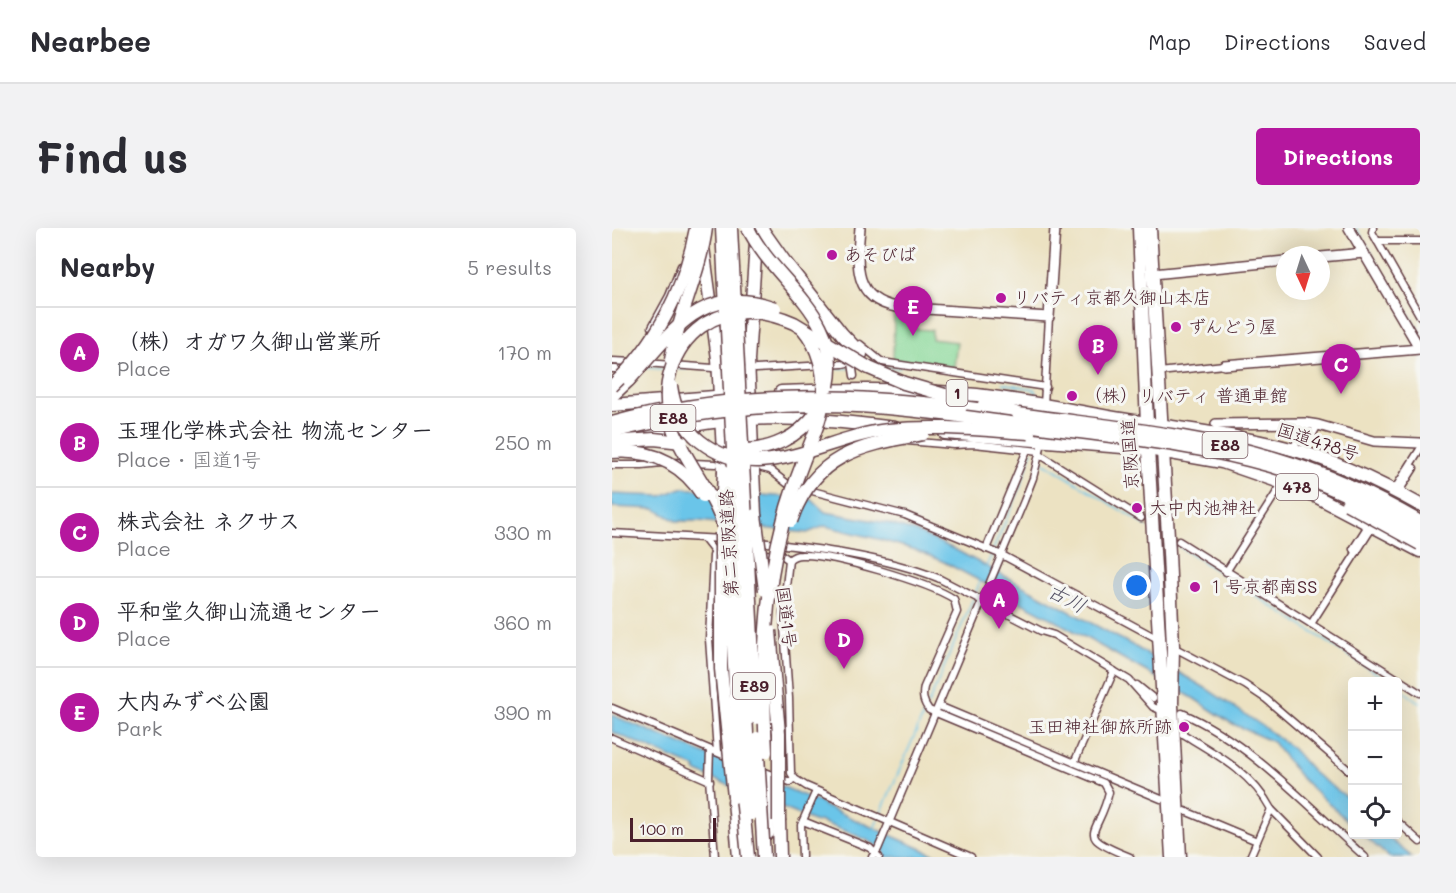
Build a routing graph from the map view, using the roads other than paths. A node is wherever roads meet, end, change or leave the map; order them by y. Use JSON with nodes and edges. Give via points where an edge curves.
{"nodes":[{"id":1,"x":722,"y":228,"type":"edge"},
{"id":2,"x":731,"y":228,"type":"edge"},
{"id":3,"x":748,"y":228,"type":"edge"},
{"id":4,"x":759,"y":228,"type":"edge"},
{"id":5,"x":767,"y":228,"type":"edge"},
{"id":6,"x":860,"y":228,"type":"edge"},
{"id":7,"x":1056,"y":228,"type":"edge"},
{"id":8,"x":1139,"y":228,"type":"edge"},
{"id":9,"x":1150,"y":228,"type":"edge"},
{"id":10,"x":1350,"y":228,"type":"edge"},
{"id":11,"x":1373,"y":228,"type":"edge"},
{"id":12,"x":701,"y":229,"type":"edge"},
{"id":13,"x":1377,"y":241,"type":"junction"},
{"id":14,"x":1420,"y":241,"type":"edge"},
{"id":15,"x":755,"y":250,"type":"junction"},
{"id":16,"x":1364,"y":253,"type":"junction"},
{"id":17,"x":1330,"y":256,"type":"edge"},
{"id":18,"x":1276,"y":262,"type":"edge"},
{"id":19,"x":1152,"y":274,"type":"junction"},
{"id":20,"x":1420,"y":315,"type":"edge"},
{"id":21,"x":1049,"y":317,"type":"junction"},
{"id":22,"x":1420,"y":349,"type":"edge"},
{"id":23,"x":867,"y":352,"type":"junction"},
{"id":24,"x":612,"y":361,"type":"edge"},
{"id":25,"x":628,"y":362,"type":"junction"},
{"id":26,"x":852,"y":363,"type":"junction"},
{"id":27,"x":1224,"y":365,"type":"joint"},
{"id":28,"x":713,"y":368,"type":"dead end"},
{"id":29,"x":756,"y":369,"type":"dead end"},
{"id":30,"x":1159,"y":372,"type":"junction"},
{"id":31,"x":854,"y":376,"type":"dead end"},
{"id":32,"x":612,"y":386,"type":"edge"},
{"id":33,"x":1046,"y":387,"type":"junction"},
{"id":34,"x":749,"y":394,"type":"junction"},
{"id":35,"x":945,"y":395,"type":"junction"},
{"id":36,"x":612,"y":396,"type":"edge"},
{"id":37,"x":721,"y":396,"type":"junction"},
{"id":38,"x":612,"y":405,"type":"edge"},
{"id":39,"x":1044,"y":405,"type":"junction"},
{"id":40,"x":736,"y":406,"type":"junction"},
{"id":41,"x":859,"y":406,"type":"dead end"},
{"id":42,"x":1018,"y":414,"type":"junction"},
{"id":43,"x":750,"y":418,"type":"junction"},
{"id":44,"x":722,"y":420,"type":"junction"},
{"id":45,"x":862,"y":421,"type":"dead end"},
{"id":46,"x":612,"y":423,"type":"edge"},
{"id":47,"x":1146,"y":423,"type":"junction"},
{"id":48,"x":1216,"y":424,"type":"dead end"},
{"id":49,"x":1314,"y":424,"type":"junction"},
{"id":50,"x":1162,"y":425,"type":"junction"},
{"id":51,"x":973,"y":430,"type":"junction"},
{"id":52,"x":612,"y":432,"type":"edge"},
{"id":53,"x":864,"y":434,"type":"dead end"},
{"id":54,"x":612,"y":442,"type":"edge"},
{"id":55,"x":1420,"y":443,"type":"edge"},
{"id":56,"x":1149,"y":445,"type":"junction"},
{"id":57,"x":1306,"y":446,"type":"dead end"},
{"id":58,"x":1040,"y":449,"type":"junction"},
{"id":59,"x":1420,"y":449,"type":"edge"},
{"id":60,"x":612,"y":450,"type":"edge"},
{"id":61,"x":1028,"y":450,"type":"junction"},
{"id":62,"x":1164,"y":451,"type":"junction"},
{"id":63,"x":1292,"y":453,"type":"junction"},
{"id":64,"x":612,"y":465,"type":"edge"},
{"id":65,"x":725,"y":469,"type":"junction"},
{"id":66,"x":757,"y":471,"type":"junction"},
{"id":67,"x":1284,"y":485,"type":"junction"},
{"id":68,"x":1397,"y":490,"type":"junction"},
{"id":69,"x":1010,"y":495,"type":"junction"},
{"id":70,"x":1024,"y":501,"type":"junction"},
{"id":71,"x":1420,"y":505,"type":"edge"},
{"id":72,"x":1125,"y":508,"type":"junction"},
{"id":73,"x":1420,"y":514,"type":"edge"},
{"id":74,"x":1146,"y":516,"type":"junction"},
{"id":75,"x":1420,"y":522,"type":"edge"},
{"id":76,"x":1369,"y":527,"type":"junction"},
{"id":77,"x":612,"y":533,"type":"edge"},
{"id":78,"x":1420,"y":533,"type":"edge"},
{"id":79,"x":704,"y":539,"type":"junction"},
{"id":80,"x":1179,"y":541,"type":"tunnel mouth"},
{"id":81,"x":1420,"y":544,"type":"edge"},
{"id":82,"x":796,"y":547,"type":"junction"},
{"id":83,"x":986,"y":549,"type":"junction"},
{"id":84,"x":1420,"y":551,"type":"edge"},
{"id":85,"x":715,"y":553,"type":"junction"},
{"id":86,"x":1002,"y":557,"type":"junction"},
{"id":87,"x":786,"y":558,"type":"junction"},
{"id":88,"x":1226,"y":572,"type":"junction"},
{"id":89,"x":983,"y":599,"type":"junction"},
{"id":90,"x":1311,"y":624,"type":"junction"},
{"id":91,"x":1158,"y":642,"type":"junction"},
{"id":92,"x":1173,"y":649,"type":"junction"},
{"id":93,"x":1114,"y":671,"type":"junction"},
{"id":94,"x":787,"y":676,"type":"junction"},
{"id":95,"x":712,"y":680,"type":"junction"},
{"id":96,"x":1129,"y":680,"type":"junction"},
{"id":97,"x":1420,"y":693,"type":"edge"},
{"id":98,"x":1163,"y":703,"type":"junction"},
{"id":99,"x":612,"y":708,"type":"edge"},
{"id":100,"x":938,"y":709,"type":"junction"},
{"id":101,"x":1184,"y":716,"type":"dead end"},
{"id":102,"x":1215,"y":730,"type":"junction"},
{"id":103,"x":612,"y":738,"type":"edge"},
{"id":104,"x":1179,"y":738,"type":"junction"},
{"id":105,"x":712,"y":751,"type":"junction"},
{"id":106,"x":766,"y":752,"type":"junction"},
{"id":107,"x":1074,"y":763,"type":"junction"},
{"id":108,"x":739,"y":766,"type":"junction"},
{"id":109,"x":1348,"y":769,"type":"edge"},
{"id":110,"x":794,"y":778,"type":"junction"},
{"id":111,"x":710,"y":780,"type":"junction"},
{"id":112,"x":816,"y":791,"type":"junction"},
{"id":113,"x":1161,"y":799,"type":"dead end"},
{"id":114,"x":1271,"y":810,"type":"junction"},
{"id":115,"x":1185,"y":811,"type":"dead end"},
{"id":116,"x":803,"y":820,"type":"junction"},
{"id":117,"x":890,"y":821,"type":"junction"},
{"id":118,"x":1402,"y":826,"type":"edge"},
{"id":119,"x":1257,"y":841,"type":"junction"},
{"id":120,"x":1420,"y":842,"type":"edge"},
{"id":121,"x":876,"y":854,"type":"edge"},
{"id":122,"x":715,"y":857,"type":"edge"},
{"id":123,"x":739,"y":857,"type":"edge"},
{"id":124,"x":748,"y":857,"type":"edge"},
{"id":125,"x":753,"y":857,"type":"edge"},
{"id":126,"x":766,"y":857,"type":"edge"},
{"id":127,"x":780,"y":857,"type":"edge"},
{"id":128,"x":802,"y":857,"type":"edge"},
{"id":129,"x":971,"y":857,"type":"edge"},
{"id":130,"x":1130,"y":857,"type":"edge"},
{"id":131,"x":1172,"y":857,"type":"edge"},
{"id":132,"x":1180,"y":857,"type":"edge"},
{"id":133,"x":1250,"y":857,"type":"edge"},
{"id":134,"x":1318,"y":857,"type":"edge"},
{"id":135,"x":1365,"y":857,"type":"edge"}],
"edges":[{"from":1,"to":125,"type":"highway","name":"第二京阪道路","number":"E89","bridge":true},
{"from":2,"to":126,"type":"highway","name":"第二京阪道路","number":"E89","bridge":true},
{"from":3,"to":54,"type":"highway","bridge":true,"via":[[765,256],[811,309],[825,335],[831,366],[828,388],[813,419],[796,434],[763,448],[727,449],[654,439]]},
{"from":4,"to":15,"type":"highway","name":"国道1号"},
{"from":4,"to":35,"type":"highway","bridge":true,"via":[[861,354],[898,378]]},
{"from":5,"to":23,"type":"street"},
{"from":6,"to":21,"type":"street","via":[[857,261],[862,283],[872,297],[884,304]]},
{"from":7,"to":21,"type":"street"},
{"from":8,"to":47,"type":"highway","name":"京阪国道"},
{"from":9,"to":19,"type":"highway","name":"京阪国道"},
{"from":10,"to":16,"type":"street"},
{"from":11,"to":13,"type":"street"},
{"from":12,"to":25,"type":"street","via":[[687,246],[669,296],[650,332]]},
{"from":12,"to":32,"type":"highway","bridge":true,"via":[[666,315],[648,346]]},
{"from":12,"to":37,"type":"highway"},
{"from":12,"to":51,"type":"highway","bridge":true,"via":[[700,258],[672,349],[670,375],[679,415],[702,443],[732,459],[765,461],[886,430]]},
{"from":13,"to":14,"type":"street"},
{"from":13,"to":20,"type":"street"},
{"from":15,"to":34,"type":"highway","name":"国道1号"},
{"from":15,"to":40,"type":"highway","via":[[734,340]]},
{"from":16,"to":17,"type":"street"},
{"from":16,"to":22,"type":"street"},
{"from":18,"to":19,"type":"street"},
{"from":19,"to":30,"type":"highway","name":"京阪国道"},
{"from":21,"to":33,"type":"street"},
{"from":22,"to":27,"type":"street"},
{"from":23,"to":26,"type":"street"},
{"from":23,"to":33,"type":"street","via":[[882,362]]},
{"from":24,"to":25,"type":"street"},
{"from":25,"to":28,"type":"street"},
{"from":26,"to":29,"type":"street"},
{"from":26,"to":31,"type":"street"},
{"from":27,"to":30,"type":"street"},
{"from":30,"to":50,"type":"highway","name":"京阪国道"},
{"from":33,"to":39,"type":"street"},
{"from":34,"to":39,"type":"highway","number":"1","via":[[910,390]]},
{"from":34,"to":40,"type":"highway","number":"1"},
{"from":34,"to":40,"type":"highway"},
{"from":34,"to":43,"type":"highway","name":"国道1号"},
{"from":35,"to":42,"type":"highway"},
{"from":35,"to":108,"type":"highway","bridge":true,"via":[[886,376],[794,322],[757,311],[738,312],[711,321],[688,339],[676,357],[666,387],[670,424],[717,506],[727,532]]},
{"from":36,"to":106,"type":"highway","bridge":true,"via":[[677,326],[719,302],[744,301],[777,309],[797,322],[817,352],[823,373],[821,410],[784,518],[766,608]]},
{"from":37,"to":38,"type":"highway","number":"1"},
{"from":37,"to":40,"type":"highway","number":"1"},
{"from":37,"to":44,"type":"highway"},
{"from":39,"to":47,"type":"highway","number":"1"},
{"from":39,"to":58,"type":"street"},
{"from":40,"to":42,"type":"highway","number":"E88","bridge":true,"via":[[787,397],[850,397]]},
{"from":40,"to":43,"type":"highway","number":"1"},
{"from":40,"to":44,"type":"highway","number":"1"},
{"from":40,"to":44,"type":"highway","via":[[732,405]]},
{"from":40,"to":46,"type":"highway","number":"E88","bridge":true,"via":[[686,407]]},
{"from":40,"to":52,"type":"highway","number":"E88","bridge":true},
{"from":40,"to":56,"type":"highway","number":"E88","bridge":true,"via":[[885,408]]},
{"from":40,"to":65,"type":"highway"},
{"from":41,"to":45,"type":"street"},
{"from":42,"to":75,"type":"highway","number":"E88","bridge":true,"via":[[1190,439],[1274,458],[1350,486]]},
{"from":43,"to":58,"type":"highway","number":"1","via":[[826,419]]},
{"from":43,"to":66,"type":"highway","name":"国道1号"},
{"from":44,"to":60,"type":"highway","number":"1","bridge":true,"via":[[653,434]]},
{"from":44,"to":65,"type":"highway"},
{"from":47,"to":50,"type":"highway","number":"1"},
{"from":47,"to":56,"type":"highway","name":"京阪国道"},
{"from":48,"to":49,"type":"street"},
{"from":49,"to":55,"type":"street","via":[[1374,441]]},
{"from":49,"to":57,"type":"street"},
{"from":49,"to":63,"type":"street"},
{"from":50,"to":62,"type":"highway","name":"京阪国道"},
{"from":50,"to":63,"type":"highway","name":"国道478号","via":[[1255,441]]},
{"from":51,"to":56,"type":"highway","bridge":true},
{"from":51,"to":106,"type":"highway","bridge":true,"via":[[926,434],[861,449],[828,465],[807,486],[790,525],[776,590]]},
{"from":53,"to":61,"type":"street"},
{"from":56,"to":58,"type":"highway","number":"1"},
{"from":56,"to":62,"type":"highway","number":"1"},
{"from":56,"to":74,"type":"highway","name":"京阪国道"},
{"from":56,"to":78,"type":"highway","number":"E88","bridge":true,"via":[[1217,453],[1295,474],[1366,504]]},
{"from":58,"to":61,"type":"street"},
{"from":58,"to":70,"type":"street"},
{"from":58,"to":72,"type":"street"},
{"from":59,"to":68,"type":"street","via":[[1410,466],[1414,468]]},
{"from":60,"to":108,"type":"highway","bridge":true,"via":[[650,454],[672,464],[699,489],[711,511],[722,550]]},
{"from":61,"to":69,"type":"street"},
{"from":62,"to":67,"type":"highway","number":"478","via":[[1222,462]]},
{"from":62,"to":92,"type":"highway","name":"京阪国道"},
{"from":63,"to":68,"type":"highway","name":"国道478号","number":"478"},
{"from":63,"to":73,"type":"highway"},
{"from":64,"to":65,"type":"street","via":[[684,461]]},
{"from":65,"to":123,"type":"highway","bridge":true,"via":[[721,669]]},
{"from":66,"to":83,"type":"street","via":[[770,470],[789,485],[904,515]]},
{"from":66,"to":127,"type":"highway","name":"国道1号","bridge":true,"via":[[755,514],[776,685]]},
{"from":67,"to":76,"type":"highway","number":"478","via":[[1325,500]]},
{"from":67,"to":81,"type":"highway","bridge":true,"via":[[1327,495]]},
{"from":67,"to":88,"type":"street"},
{"from":68,"to":71,"type":"highway","name":"国道478号","number":"478"},
{"from":69,"to":70,"type":"street"},
{"from":69,"to":83,"type":"street"},
{"from":70,"to":86,"type":"street"},
{"from":72,"to":74,"type":"street"},
{"from":72,"to":74,"type":"street"},
{"from":74,"to":91,"type":"highway","name":"京阪国道"},
{"from":76,"to":84,"type":"highway","number":"478"},
{"from":76,"to":90,"type":"street"},
{"from":77,"to":79,"type":"street"},
{"from":79,"to":82,"type":"street"},
{"from":79,"to":85,"type":"street"},
{"from":80,"to":88,"type":"street"},
{"from":82,"to":87,"type":"street"},
{"from":82,"to":89,"type":"street","via":[[920,571]]},
{"from":83,"to":86,"type":"street"},
{"from":85,"to":87,"type":"street"},
{"from":85,"to":95,"type":"street","via":[[709,639]]},
{"from":86,"to":89,"type":"street"},
{"from":86,"to":91,"type":"street"},
{"from":87,"to":94,"type":"street","via":[[783,614]]},
{"from":87,"to":100,"type":"street","via":[[803,555],[862,566],[954,599],[957,612],[922,696],[929,710]]},
{"from":88,"to":90,"type":"street"},
{"from":89,"to":93,"type":"street"},
{"from":89,"to":100,"type":"street"},
{"from":90,"to":97,"type":"street"},
{"from":91,"to":98,"type":"highway","name":"京阪国道"},
{"from":92,"to":98,"type":"highway","name":"京阪国道"},
{"from":92,"to":109,"type":"street","via":[[1266,699]]},
{"from":93,"to":96,"type":"street"},
{"from":93,"to":107,"type":"street"},
{"from":94,"to":95,"type":"street"},
{"from":94,"to":110,"type":"street"},
{"from":95,"to":105,"type":"street"},
{"from":96,"to":98,"type":"street"},
{"from":96,"to":98,"type":"street","via":[[1153,707]]},
{"from":98,"to":104,"type":"highway","name":"京阪国道"},
{"from":98,"to":131,"type":"highway","name":"京阪国道"},
{"from":99,"to":105,"type":"street"},
{"from":100,"to":107,"type":"street"},
{"from":100,"to":117,"type":"street"},
{"from":100,"to":130,"type":"street","via":[[1104,783],[1108,792],[1093,829],[1095,838],[1101,845]]},
{"from":101,"to":102,"type":"street"},
{"from":102,"to":104,"type":"street","via":[[1182,713]]},
{"from":102,"to":135,"type":"street","via":[[1272,773]]},
{"from":103,"to":111,"type":"street"},
{"from":104,"to":114,"type":"street","via":[[1242,773]]},
{"from":104,"to":132,"type":"highway","name":"京阪国道"},
{"from":105,"to":110,"type":"street","via":[[790,782]]},
{"from":105,"to":111,"type":"street"},
{"from":106,"to":126,"type":"highway","bridge":true},
{"from":107,"to":113,"type":"street"},
{"from":108,"to":124,"type":"highway","bridge":true},
{"from":110,"to":112,"type":"street"},
{"from":111,"to":122,"type":"street"},
{"from":112,"to":116,"type":"street"},
{"from":112,"to":117,"type":"street"},
{"from":114,"to":119,"type":"street"},
{"from":114,"to":134,"type":"street"},
{"from":115,"to":119,"type":"street"},
{"from":116,"to":121,"type":"street"},
{"from":116,"to":128,"type":"street"},
{"from":117,"to":121,"type":"street"},
{"from":117,"to":129,"type":"street"},
{"from":118,"to":120,"type":"street"},
{"from":119,"to":133,"type":"street"}]}
